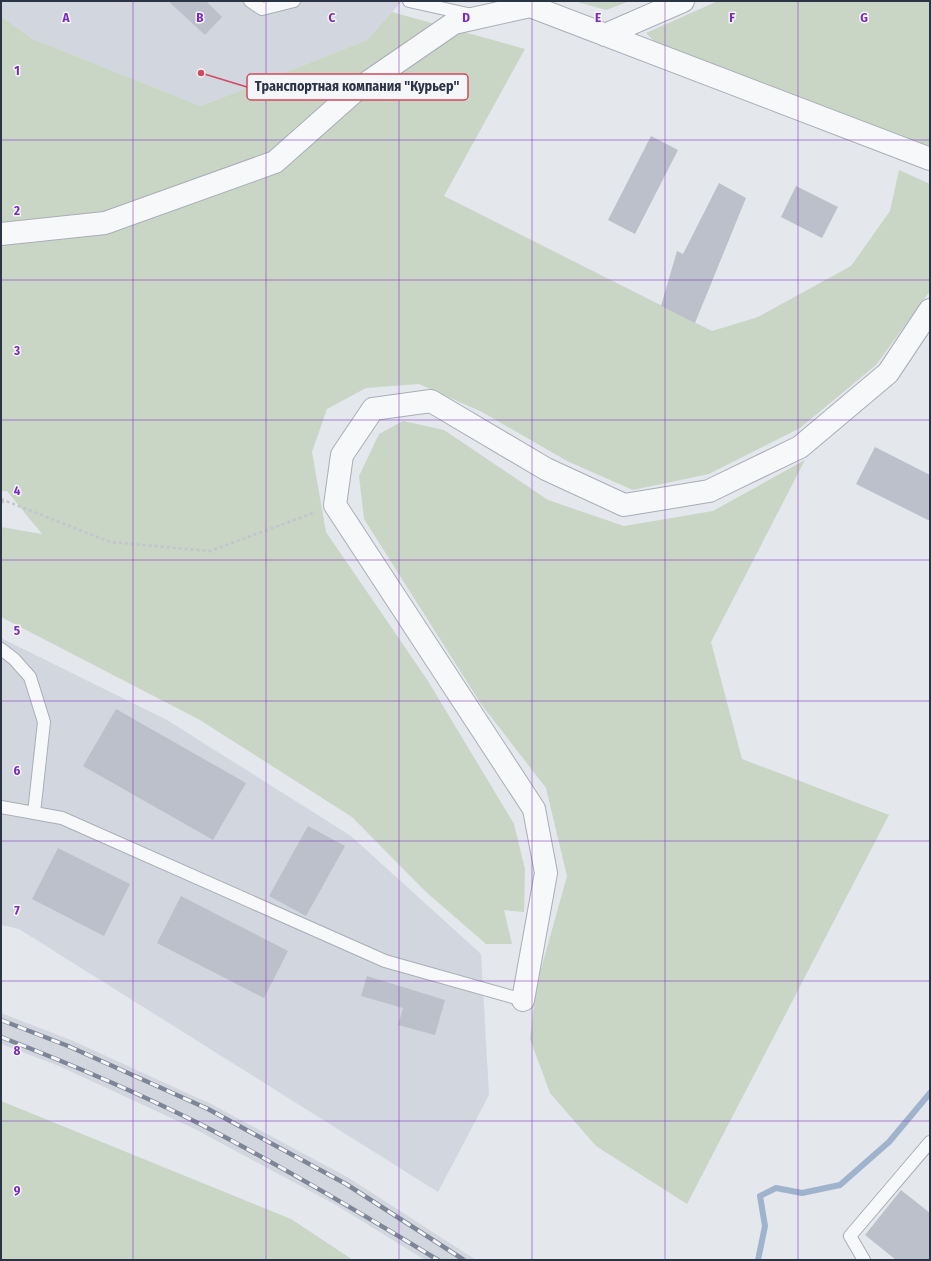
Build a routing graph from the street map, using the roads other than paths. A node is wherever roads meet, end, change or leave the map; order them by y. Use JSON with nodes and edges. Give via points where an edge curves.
{"nodes":[{"id":1,"x":250,"y":1,"type":"edge"},
{"id":2,"x":294,"y":1,"type":"edge"},
{"id":3,"x":409,"y":1,"type":"edge"},
{"id":4,"x":683,"y":1,"type":"edge"},
{"id":5,"x":483,"y":17,"type":"junction"},
{"id":6,"x":605,"y":35,"type":"junction"},
{"id":7,"x":930,"y":159,"type":"edge"},
{"id":8,"x":1,"y":234,"type":"edge"},
{"id":9,"x":930,"y":310,"type":"edge"},
{"id":10,"x":1,"y":649,"type":"edge"},
{"id":11,"x":1,"y":807,"type":"edge"},
{"id":12,"x":34,"y":813,"type":"junction"},
{"id":13,"x":523,"y":1000,"type":"joint"},
{"id":14,"x":930,"y":1142,"type":"edge"},
{"id":15,"x":864,"y":1260,"type":"edge"}],
"edges":[{"from":1,"to":2,"type":"lane","via":[[262,9]]},
{"from":3,"to":5,"type":"lane"},
{"from":4,"to":6,"type":"street"},
{"from":5,"to":6,"type":"street","via":[[530,6]]},
{"from":5,"to":8,"type":"street","via":[[454,23],[355,90],[275,162],[105,223]]},
{"from":6,"to":7,"type":"street"},
{"from":9,"to":13,"type":"street","via":[[888,373],[800,447],[709,491],[624,505],[546,469],[431,401],[374,409],[342,455],[335,505],[534,809],[546,873]]},
{"from":10,"to":12,"type":"lane","via":[[30,677],[44,722]]},
{"from":11,"to":12,"type":"lane"},
{"from":12,"to":13,"type":"lane","via":[[62,818],[385,961]]},
{"from":14,"to":15,"type":"lane","via":[[850,1236]]}]}
